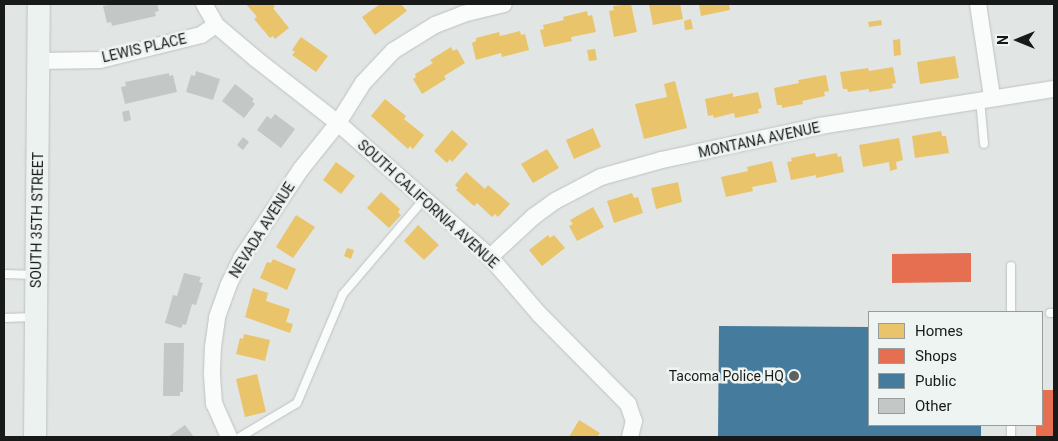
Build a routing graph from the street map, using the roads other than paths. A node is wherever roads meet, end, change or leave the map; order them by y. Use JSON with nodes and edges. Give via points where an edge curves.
{"nodes":[{"id":1,"x":39,"y":4,"type":"edge"},
{"id":2,"x":204,"y":4,"type":"edge"},
{"id":3,"x":504,"y":4,"type":"edge"},
{"id":4,"x":978,"y":4,"type":"edge"},
{"id":5,"x":216,"y":25,"type":"junction"},
{"id":6,"x":39,"y":61,"type":"junction"},
{"id":7,"x":1054,"y":89,"type":"edge"},
{"id":8,"x":986,"y":98,"type":"junction"},
{"id":9,"x":338,"y":123,"type":"junction"},
{"id":10,"x":984,"y":144,"type":"dead end"},
{"id":11,"x":424,"y":199,"type":"junction"},
{"id":12,"x":490,"y":257,"type":"junction"},
{"id":13,"x":1011,"y":266,"type":"dead end"},
{"id":14,"x":4,"y":274,"type":"edge"},
{"id":15,"x":36,"y":276,"type":"junction"},
{"id":16,"x":1011,"y":311,"type":"edge"},
{"id":17,"x":36,"y":317,"type":"junction"},
{"id":18,"x":4,"y":318,"type":"edge"},
{"id":19,"x":35,"y":437,"type":"edge"},
{"id":20,"x":229,"y":437,"type":"edge"},
{"id":21,"x":240,"y":437,"type":"edge"},
{"id":22,"x":630,"y":437,"type":"edge"}],
"edges":[{"from":1,"to":6,"type":"street","name":"SOUTH 35TH STREET"},
{"from":2,"to":5,"type":"street","name":"SOUTH CALIFORNIA AVENUE"},
{"from":3,"to":9,"type":"street","name":"NEVADA AVENUE","via":[[435,25],[393,51],[363,83]]},
{"from":4,"to":8,"type":"street"},
{"from":5,"to":6,"type":"street","name":"LEWIS PLACE","via":[[201,35],[100,60]]},
{"from":5,"to":9,"type":"street","name":"SOUTH CALIFORNIA AVENUE"},
{"from":6,"to":15,"type":"street","name":"SOUTH 35TH STREET"},
{"from":7,"to":8,"type":"street","name":"MONTANA AVENUE"},
{"from":8,"to":10,"type":"lane"},
{"from":8,"to":12,"type":"street","name":"MONTANA AVENUE","via":[[820,126],[662,160],[601,177],[555,201]]},
{"from":9,"to":11,"type":"street","name":"SOUTH CALIFORNIA AVENUE"},
{"from":9,"to":20,"type":"street","name":"NEVADA AVENUE","via":[[301,169],[228,286],[218,317],[212,372],[214,404]]},
{"from":11,"to":12,"type":"street","name":"SOUTH CALIFORNIA AVENUE"},
{"from":11,"to":21,"type":"lane","via":[[342,294],[297,403]]},
{"from":12,"to":22,"type":"street","name":"SOUTH CALIFORNIA AVENUE","via":[[539,314],[628,404],[634,421]]},
{"from":13,"to":16,"type":"lane"},
{"from":14,"to":15,"type":"lane"},
{"from":15,"to":17,"type":"street","name":"SOUTH 35TH STREET"},
{"from":17,"to":18,"type":"lane"},
{"from":17,"to":19,"type":"street","name":"SOUTH 35TH STREET"}]}
